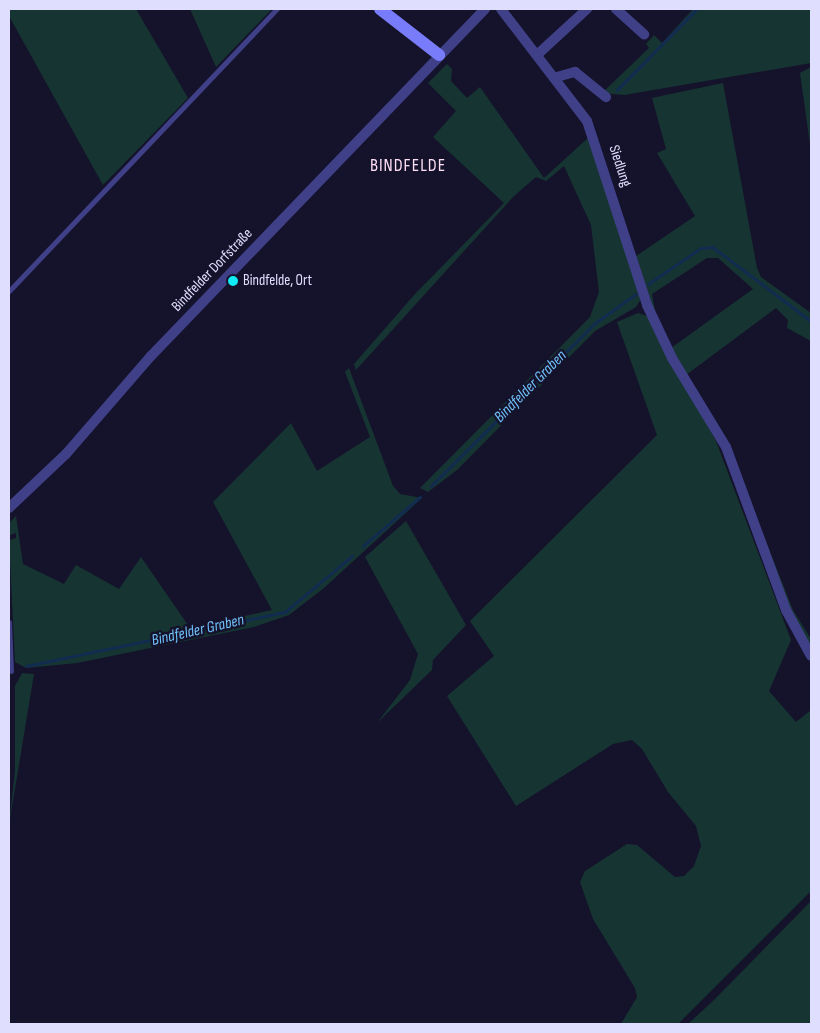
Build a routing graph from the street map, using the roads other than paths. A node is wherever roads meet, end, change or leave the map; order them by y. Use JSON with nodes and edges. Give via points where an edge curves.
{"nodes":[{"id":1,"x":277,"y":9,"type":"edge"},
{"id":2,"x":380,"y":9,"type":"edge"},
{"id":3,"x":485,"y":9,"type":"edge"},
{"id":4,"x":501,"y":9,"type":"edge"},
{"id":5,"x":587,"y":9,"type":"edge"},
{"id":6,"x":616,"y":9,"type":"edge"},
{"id":7,"x":644,"y":34,"type":"dead end"},
{"id":8,"x":538,"y":54,"type":"junction"},
{"id":9,"x":439,"y":55,"type":"junction"},
{"id":10,"x":556,"y":77,"type":"junction"},
{"id":11,"x":606,"y":97,"type":"dead end"},
{"id":12,"x":9,"y":291,"type":"edge"},
{"id":13,"x":9,"y":508,"type":"edge"},
{"id":14,"x":9,"y":622,"type":"edge"},
{"id":15,"x":811,"y":656,"type":"edge"},
{"id":16,"x":11,"y":671,"type":"dead end"}],
"edges":[{"from":1,"to":12,"type":"lane"},
{"from":2,"to":9,"type":"street"},
{"from":3,"to":9,"type":"street","name":"Bindfelder Dorfstraße"},
{"from":4,"to":8,"type":"street","name":"Siedlung"},
{"from":5,"to":8,"type":"street"},
{"from":6,"to":7,"type":"street"},
{"from":8,"to":10,"type":"street","name":"Siedlung"},
{"from":9,"to":13,"type":"street","name":"Bindfelder Dorfstraße","via":[[151,356],[66,454]]},
{"from":10,"to":11,"type":"street","via":[[575,72]]},
{"from":10,"to":15,"type":"street","name":"Siedlung","via":[[596,142],[645,300],[672,358],[726,447],[782,601]]},
{"from":14,"to":16,"type":"lane"}]}
